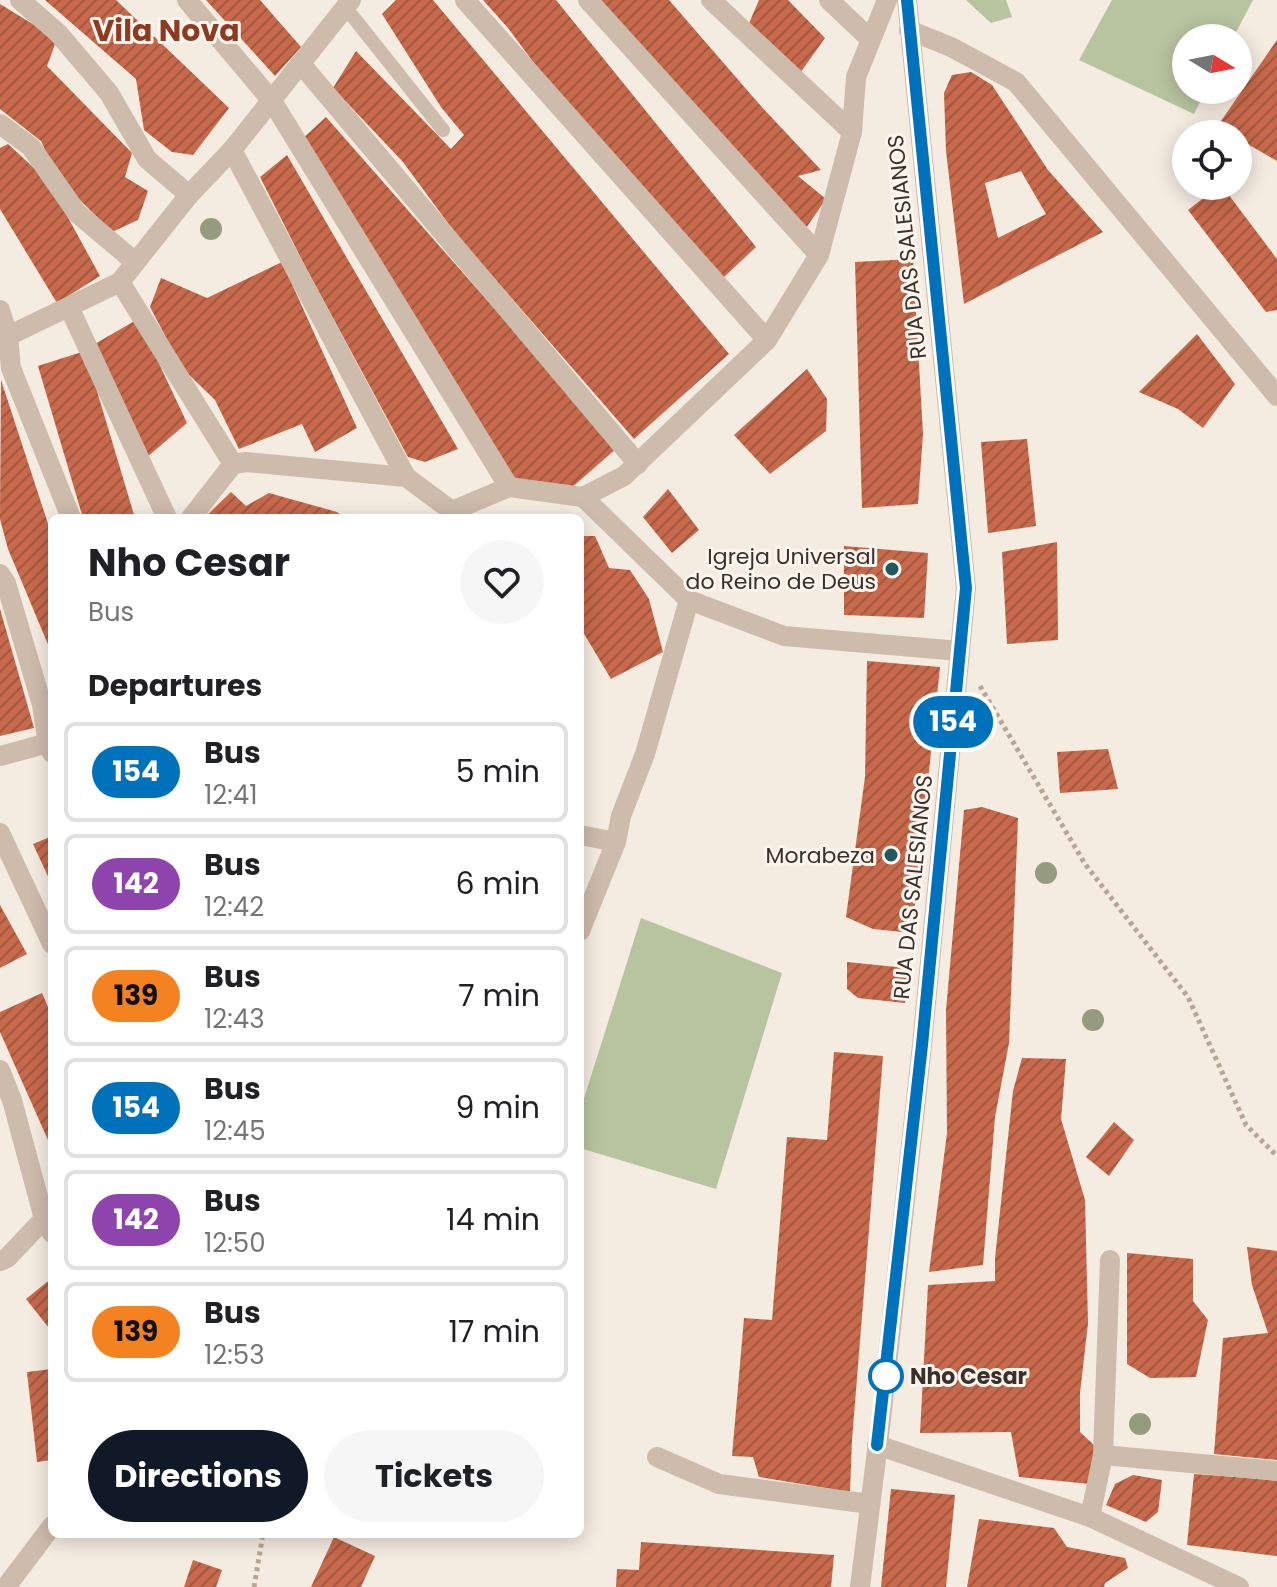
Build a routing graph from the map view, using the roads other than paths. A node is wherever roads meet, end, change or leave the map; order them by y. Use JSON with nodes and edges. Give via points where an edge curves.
{"nodes":[{"id":1,"x":20,"y":0,"type":"edge"},
{"id":2,"x":187,"y":0,"type":"edge"},
{"id":3,"x":465,"y":0,"type":"edge"},
{"id":4,"x":588,"y":0,"type":"edge"},
{"id":5,"x":711,"y":0,"type":"edge"},
{"id":6,"x":829,"y":0,"type":"edge"},
{"id":7,"x":887,"y":0,"type":"edge"},
{"id":8,"x":907,"y":0,"type":"edge"},
{"id":9,"x":349,"y":4,"type":"edge"},
{"id":10,"x":909,"y":30,"type":"junction"},
{"id":11,"x":870,"y":39,"type":"junction"},
{"id":12,"x":301,"y":64,"type":"junction"},
{"id":13,"x":272,"y":101,"type":"junction"},
{"id":14,"x":0,"y":124,"type":"edge"},
{"id":15,"x":443,"y":130,"type":"dead end"},
{"id":16,"x":852,"y":132,"type":"junction"},
{"id":17,"x":232,"y":150,"type":"junction"},
{"id":18,"x":189,"y":195,"type":"junction"},
{"id":19,"x":819,"y":255,"type":"junction"},
{"id":20,"x":135,"y":262,"type":"junction"},
{"id":21,"x":120,"y":282,"type":"junction"},
{"id":22,"x":69,"y":307,"type":"junction"},
{"id":23,"x":0,"y":310,"type":"edge"},
{"id":24,"x":4,"y":337,"type":"edge"},
{"id":25,"x":767,"y":340,"type":"junction"},
{"id":26,"x":1277,"y":396,"type":"edge"},
{"id":27,"x":233,"y":464,"type":"junction"},
{"id":28,"x":638,"y":464,"type":"junction"},
{"id":29,"x":406,"y":477,"type":"junction"},
{"id":30,"x":509,"y":487,"type":"junction"},
{"id":31,"x":583,"y":497,"type":"junction"},
{"id":32,"x":69,"y":514,"type":"edge"},
{"id":33,"x":165,"y":514,"type":"edge"},
{"id":34,"x":194,"y":514,"type":"edge"},
{"id":35,"x":449,"y":514,"type":"edge"},
{"id":36,"x":452,"y":514,"type":"edge"},
{"id":37,"x":0,"y":574,"type":"edge"},
{"id":38,"x":689,"y":600,"type":"junction"},
{"id":39,"x":960,"y":651,"type":"junction"},
{"id":40,"x":48,"y":732,"type":"edge"},
{"id":41,"x":48,"y":747,"type":"edge"},
{"id":42,"x":0,"y":756,"type":"edge"},
{"id":43,"x":0,"y":835,"type":"edge"},
{"id":44,"x":584,"y":836,"type":"edge"},
{"id":45,"x":616,"y":842,"type":"junction"},
{"id":46,"x":584,"y":921,"type":"edge"},
{"id":47,"x":48,"y":936,"type":"edge"},
{"id":48,"x":0,"y":1070,"type":"edge"},
{"id":49,"x":48,"y":1219,"type":"edge"},
{"id":50,"x":48,"y":1223,"type":"edge"},
{"id":51,"x":1110,"y":1260,"type":"dead end"},
{"id":52,"x":0,"y":1261,"type":"edge"},
{"id":53,"x":877,"y":1445,"type":"junction"},
{"id":54,"x":1103,"y":1455,"type":"junction"},
{"id":55,"x":657,"y":1457,"type":"dead end"},
{"id":56,"x":1277,"y":1471,"type":"edge"},
{"id":57,"x":870,"y":1504,"type":"junction"},
{"id":58,"x":1090,"y":1517,"type":"junction"},
{"id":59,"x":48,"y":1531,"type":"edge"},
{"id":60,"x":6,"y":1587,"type":"edge"},
{"id":61,"x":860,"y":1587,"type":"edge"},
{"id":62,"x":1239,"y":1587,"type":"edge"}],
"edges":[{"from":1,"to":18,"type":"street","via":[[58,33],[109,93],[147,159]]},
{"from":2,"to":13,"type":"street"},
{"from":3,"to":25,"type":"street"},
{"from":4,"to":19,"type":"street"},
{"from":5,"to":16,"type":"street"},
{"from":6,"to":11,"type":"street"},
{"from":7,"to":11,"type":"street"},
{"from":8,"to":10,"type":"street","name":"RUA DAS SALESIANOS"},
{"from":9,"to":12,"type":"street"},
{"from":9,"to":15,"type":"lane"},
{"from":10,"to":26,"type":"street","via":[[1016,82]]},
{"from":10,"to":39,"type":"street","name":"RUA DAS SALESIANOS","via":[[966,588]]},
{"from":11,"to":16,"type":"street","via":[[856,77]]},
{"from":12,"to":13,"type":"street"},
{"from":12,"to":28,"type":"street"},
{"from":13,"to":17,"type":"street"},
{"from":13,"to":30,"type":"street"},
{"from":14,"to":20,"type":"street","via":[[31,147],[77,213]]},
{"from":16,"to":19,"type":"street"},
{"from":17,"to":18,"type":"street"},
{"from":17,"to":29,"type":"street"},
{"from":18,"to":20,"type":"street"},
{"from":19,"to":25,"type":"street"},
{"from":20,"to":21,"type":"street"},
{"from":21,"to":22,"type":"street"},
{"from":21,"to":27,"type":"street"},
{"from":22,"to":24,"type":"street"},
{"from":22,"to":33,"type":"street"},
{"from":23,"to":24,"type":"street"},
{"from":24,"to":32,"type":"street","via":[[11,368]]},
{"from":25,"to":28,"type":"street"},
{"from":27,"to":29,"type":"street","via":[[266,462]]},
{"from":27,"to":34,"type":"street"},
{"from":28,"to":31,"type":"street"},
{"from":29,"to":35,"type":"street"},
{"from":30,"to":31,"type":"street"},
{"from":30,"to":36,"type":"street"},
{"from":31,"to":38,"type":"street"},
{"from":37,"to":40,"type":"street"},
{"from":38,"to":39,"type":"street","via":[[784,636]]},
{"from":38,"to":45,"type":"street"},
{"from":39,"to":53,"type":"street","name":"RUA DAS SALESIANOS"},
{"from":41,"to":42,"type":"street"},
{"from":43,"to":47,"type":"street"},
{"from":44,"to":45,"type":"street"},
{"from":45,"to":46,"type":"street"},
{"from":48,"to":49,"type":"street"},
{"from":50,"to":52,"type":"street"},
{"from":51,"to":54,"type":"street"},
{"from":53,"to":57,"type":"street","name":"RUA DAS SALESIANOS"},
{"from":53,"to":58,"type":"street"},
{"from":54,"to":56,"type":"street"},
{"from":54,"to":58,"type":"street"},
{"from":55,"to":57,"type":"street","via":[[719,1484]]},
{"from":57,"to":61,"type":"street","name":"RUA DAS SALESIANOS"},
{"from":58,"to":62,"type":"street"},
{"from":59,"to":60,"type":"street"}]}
